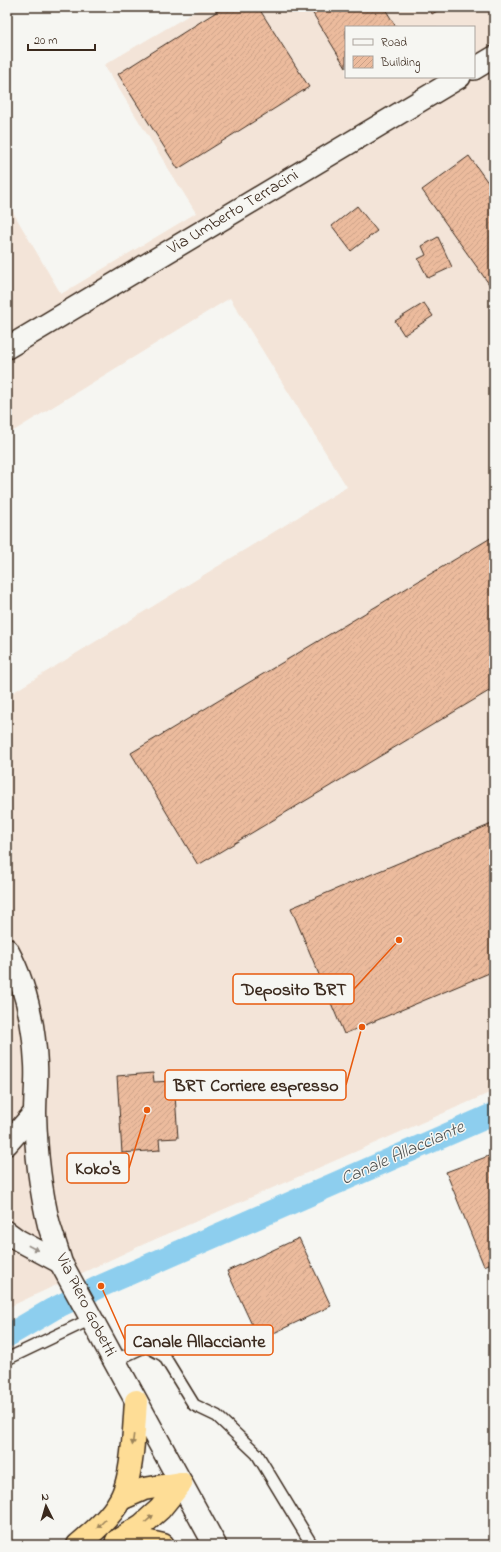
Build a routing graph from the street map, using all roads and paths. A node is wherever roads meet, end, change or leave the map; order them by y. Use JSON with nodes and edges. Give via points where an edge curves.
{"nodes":[{"id":1,"x":494,"y":57,"type":"edge"},
{"id":2,"x":475,"y":68,"type":"edge"},
{"id":3,"x":458,"y":78,"type":"edge"},
{"id":4,"x":7,"y":348,"type":"edge"},
{"id":5,"x":7,"y":952,"type":"edge"},
{"id":6,"x":35,"y":1112,"type":"junction"},
{"id":7,"x":7,"y":1144,"type":"edge"},
{"id":8,"x":7,"y":1232,"type":"edge"},
{"id":9,"x":66,"y":1271,"type":"junction"},
{"id":10,"x":89,"y":1315,"type":"junction"},
{"id":11,"x":7,"y":1359,"type":"edge"},
{"id":12,"x":114,"y":1361,"type":"junction"},
{"id":13,"x":136,"y":1401,"type":"junction"},
{"id":14,"x":181,"y":1483,"type":"junction"},
{"id":15,"x":121,"y":1499,"type":"junction"},
{"id":16,"x":117,"y":1541,"type":"junction"},
{"id":17,"x":78,"y":1545,"type":"edge"},
{"id":18,"x":96,"y":1545,"type":"edge"},
{"id":19,"x":163,"y":1545,"type":"edge"},
{"id":20,"x":215,"y":1545,"type":"edge"},
{"id":21,"x":312,"y":1545,"type":"edge"}],
"edges":[{"from":1,"to":2,"type":"street"},
{"from":3,"to":4,"type":"street","name":"Via Umberto Terracini"},
{"from":5,"to":6,"type":"street","name":"Via Piero Gobetti","via":[[26,993],[32,1026],[36,1064]]},
{"from":6,"to":7,"type":"street"},
{"from":6,"to":9,"type":"street","name":"Via Piero Gobetti","via":[[43,1194],[49,1224]]},
{"from":8,"to":9,"type":"street","one_way":true},
{"from":9,"to":10,"type":"street","name":"Via Piero Gobetti"},
{"from":10,"to":11,"type":"lane"},
{"from":10,"to":12,"type":"street","name":"Via Piero Gobetti"},
{"from":12,"to":13,"type":"street","name":"Via Piero Gobetti"},
{"from":12,"to":21,"type":"lane","via":[[146,1346],[164,1356],[194,1405],[217,1416],[257,1454]]},
{"from":13,"to":14,"type":"street","name":"Via Piero Gobetti"},
{"from":13,"to":15,"type":"highway","one_way":true,"via":[[131,1456]]},
{"from":14,"to":15,"type":"highway","via":[[144,1489]]},
{"from":16,"to":14,"type":"highway","one_way":true,"via":[[142,1525],[160,1509]]},
{"from":14,"to":20,"type":"street","name":"Via Piero Gobetti"},
{"from":15,"to":17,"type":"highway","one_way":true,"via":[[111,1514]]},
{"from":16,"to":18,"type":"highway"},
{"from":16,"to":19,"type":"highway","via":[[141,1540]]}]}
